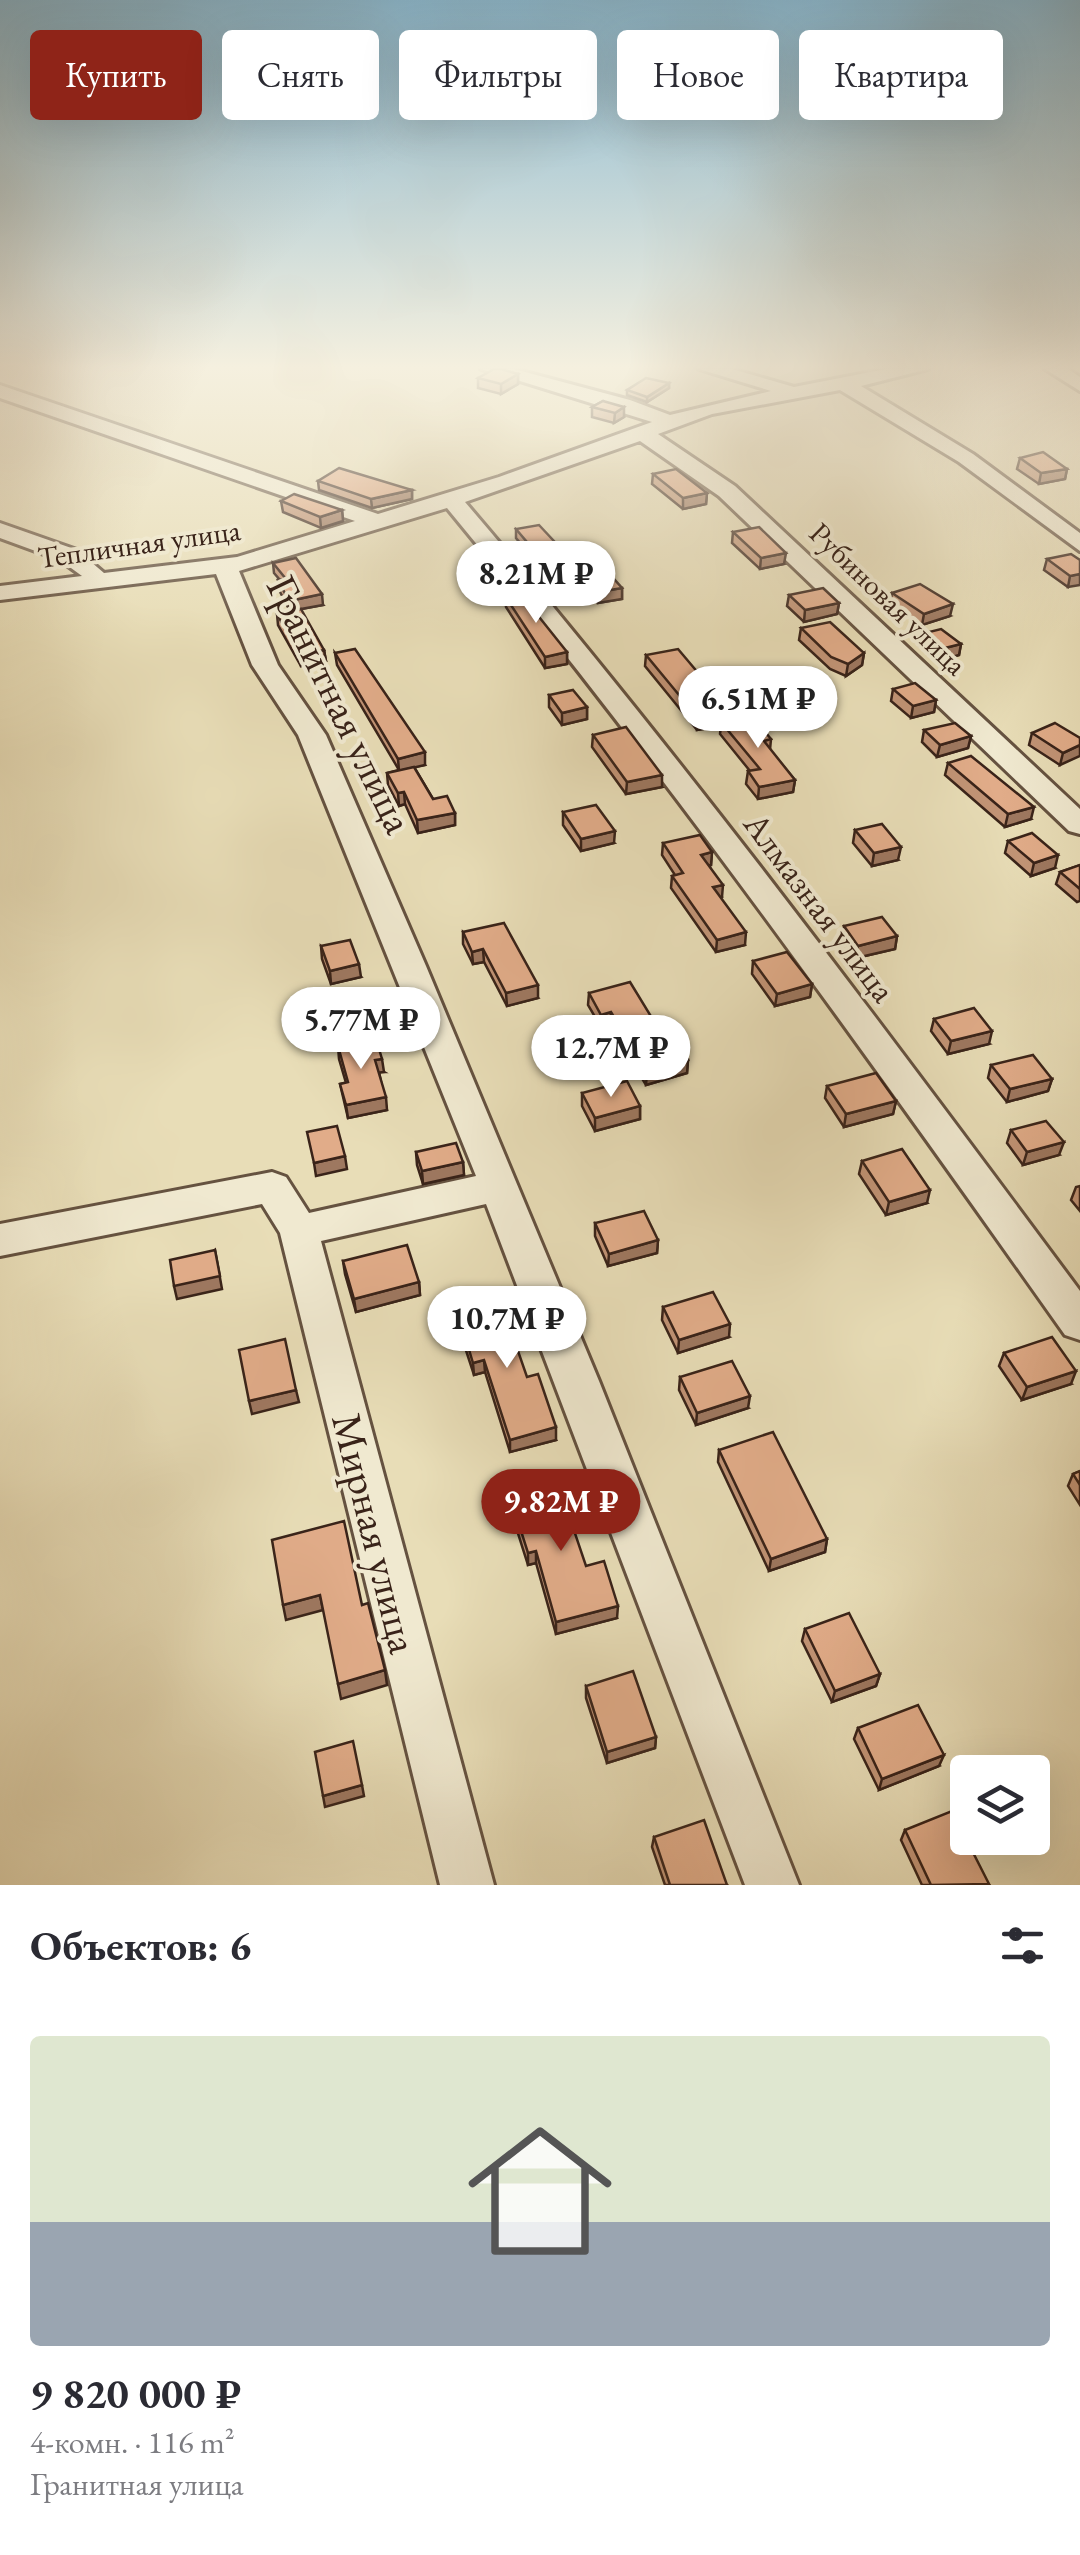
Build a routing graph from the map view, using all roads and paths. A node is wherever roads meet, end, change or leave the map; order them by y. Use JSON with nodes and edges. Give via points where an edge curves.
{"nodes":[{"id":1,"x":190,"y":457,"type":"edge"},
{"id":2,"x":571,"y":457,"type":"edge"},
{"id":3,"x":678,"y":457,"type":"edge"},
{"id":4,"x":964,"y":457,"type":"edge"},
{"id":5,"x":451,"y":499,"type":"junction"},
{"id":6,"x":378,"y":522,"type":"junction"},
{"id":7,"x":0,"y":530,"type":"edge"},
{"id":8,"x":1080,"y":544,"type":"edge"},
{"id":9,"x":225,"y":566,"type":"junction"},
{"id":10,"x":98,"y":580,"type":"junction"},
{"id":11,"x":0,"y":592,"type":"edge"},
{"id":12,"x":1080,"y":826,"type":"edge"},
{"id":13,"x":500,"y":1186,"type":"junction"},
{"id":14,"x":299,"y":1232,"type":"junction"},
{"id":15,"x":0,"y":1240,"type":"edge"},
{"id":16,"x":1080,"y":1323,"type":"edge"},
{"id":17,"x":467,"y":1885,"type":"edge"},
{"id":18,"x":772,"y":1885,"type":"edge"}],
"edges":[{"from":1,"to":6,"type":"street"},
{"from":2,"to":5,"type":"street","name":"Тепличная улица"},
{"from":3,"to":12,"type":"street","name":"Рубиновая улица","via":[[727,491]]},
{"from":4,"to":8,"type":"street"},
{"from":5,"to":6,"type":"street","name":"Тепличная улица"},
{"from":5,"to":16,"type":"street","name":"Алмазная улица","via":[[572,643],[841,994]]},
{"from":6,"to":9,"type":"street","name":"Тепличная улица"},
{"from":7,"to":10,"type":"street","via":[[81,563]]},
{"from":9,"to":10,"type":"street","name":"Тепличная улица"},
{"from":9,"to":13,"type":"street","name":"Гранитная улица","via":[[265,665],[312,735]]},
{"from":10,"to":11,"type":"street","name":"Тепличная улица"},
{"from":13,"to":14,"type":"street"},
{"from":13,"to":18,"type":"street","name":"Гранитная улица"},
{"from":14,"to":15,"type":"street","name":"Мирная улица","via":[[272,1187]]},
{"from":14,"to":17,"type":"street","name":"Мирная улица"}]}
